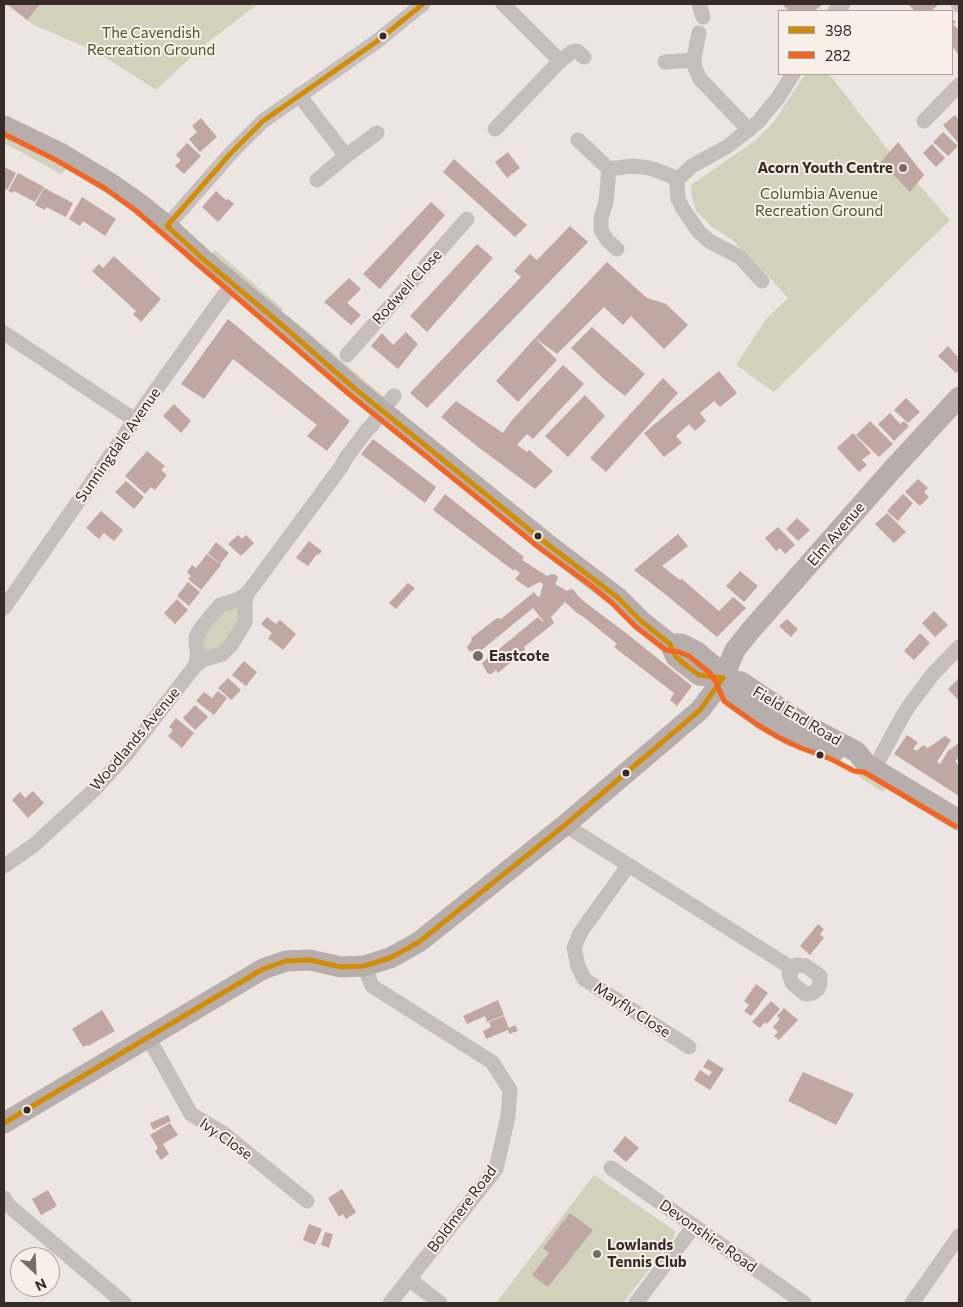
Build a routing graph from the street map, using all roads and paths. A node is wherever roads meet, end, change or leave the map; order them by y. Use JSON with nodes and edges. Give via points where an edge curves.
{"nodes":[{"id":1,"x":424,"y":4,"type":"edge"},
{"id":2,"x":503,"y":4,"type":"edge"},
{"id":3,"x":699,"y":33,"type":"dead end"},
{"id":4,"x":584,"y":57,"type":"dead end"},
{"id":5,"x":694,"y":60,"type":"junction"},
{"id":6,"x":560,"y":61,"type":"junction"},
{"id":7,"x":665,"y":62,"type":"dead end"},
{"id":8,"x":792,"y":75,"type":"edge"},
{"id":9,"x":959,"y":85,"type":"edge"},
{"id":10,"x":299,"y":95,"type":"junction"},
{"id":11,"x":924,"y":121,"type":"dead end"},
{"id":12,"x":4,"y":126,"type":"edge"},
{"id":13,"x":494,"y":129,"type":"dead end"},
{"id":14,"x":749,"y":130,"type":"junction"},
{"id":15,"x":377,"y":133,"type":"dead end"},
{"id":16,"x":578,"y":140,"type":"dead end"},
{"id":17,"x":346,"y":156,"type":"junction"},
{"id":18,"x":609,"y":169,"type":"junction"},
{"id":19,"x":678,"y":178,"type":"junction"},
{"id":20,"x":318,"y":180,"type":"dead end"},
{"id":21,"x":468,"y":219,"type":"dead end"},
{"id":22,"x":167,"y":226,"type":"junction"},
{"id":23,"x":617,"y":249,"type":"dead end"},
{"id":24,"x":762,"y":281,"type":"dead end"},
{"id":25,"x":233,"y":284,"type":"junction"},
{"id":26,"x":4,"y":333,"type":"edge"},
{"id":27,"x":347,"y":355,"type":"dead end"},
{"id":28,"x":959,"y":397,"type":"edge"},
{"id":29,"x":388,"y":404,"type":"junction"},
{"id":30,"x":135,"y":420,"type":"junction"},
{"id":31,"x":247,"y":594,"type":"junction"},
{"id":32,"x":4,"y":608,"type":"edge"},
{"id":33,"x":959,"y":647,"type":"edge"},
{"id":34,"x":195,"y":666,"type":"junction"},
{"id":35,"x":723,"y":678,"type":"junction"},
{"id":36,"x":870,"y":766,"type":"junction"},
{"id":37,"x":959,"y":820,"type":"edge"},
{"id":38,"x":565,"y":825,"type":"junction"},
{"id":39,"x":5,"y":863,"type":"edge"},
{"id":40,"x":628,"y":866,"type":"junction"},
{"id":41,"x":364,"y":966,"type":"junction"},
{"id":42,"x":793,"y":969,"type":"dead end"},
{"id":43,"x":148,"y":1037,"type":"junction"},
{"id":44,"x":689,"y":1047,"type":"dead end"},
{"id":45,"x":4,"y":1123,"type":"edge"},
{"id":46,"x":612,"y":1168,"type":"dead end"},
{"id":47,"x":4,"y":1198,"type":"edge"},
{"id":48,"x":307,"y":1201,"type":"dead end"},
{"id":49,"x":694,"y":1226,"type":"junction"},
{"id":50,"x":959,"y":1236,"type":"edge"},
{"id":51,"x":409,"y":1279,"type":"junction"},
{"id":52,"x":124,"y":1303,"type":"edge"},
{"id":53,"x":390,"y":1303,"type":"edge"},
{"id":54,"x":440,"y":1303,"type":"edge"},
{"id":55,"x":636,"y":1303,"type":"edge"},
{"id":56,"x":804,"y":1303,"type":"edge"},
{"id":57,"x":912,"y":1303,"type":"edge"}],
"edges":[{"from":1,"to":10,"type":"street"},
{"from":2,"to":6,"type":"street"},
{"from":3,"to":5,"type":"street"},
{"from":4,"to":6,"type":"street","via":[[577,51]]},
{"from":5,"to":7,"type":"street"},
{"from":5,"to":14,"type":"street","via":[[700,79]]},
{"from":6,"to":13,"type":"street"},
{"from":8,"to":14,"type":"street","via":[[768,111]]},
{"from":9,"to":11,"type":"street"},
{"from":10,"to":17,"type":"street"},
{"from":10,"to":22,"type":"street","via":[[263,121],[230,152]]},
{"from":12,"to":22,"type":"street","name":"Field End Road","via":[[60,153],[110,183]]},
{"from":14,"to":19,"type":"street"},
{"from":15,"to":17,"type":"street"},
{"from":16,"to":18,"type":"street"},
{"from":17,"to":20,"type":"street"},
{"from":18,"to":19,"type":"street","via":[[644,167]]},
{"from":18,"to":23,"type":"street","via":[[601,230]]},
{"from":19,"to":24,"type":"street","via":[[678,198],[690,220],[709,241],[740,257]]},
{"from":21,"to":27,"type":"street","name":"Rodwell Close"},
{"from":22,"to":25,"type":"street","name":"Field End Road"},
{"from":25,"to":29,"type":"street","name":"Field End Road","via":[[328,366]]},
{"from":25,"to":30,"type":"street","name":"Sunningdale Avenue"},
{"from":26,"to":30,"type":"street"},
{"from":28,"to":35,"type":"street","name":"Elm Avenue","via":[[751,630],[735,650]]},
{"from":29,"to":31,"type":"street"},
{"from":29,"to":35,"type":"street","name":"Field End Road","via":[[546,543],[598,581],[641,621],[670,644],[682,644],[693,650],[716,668]]},
{"from":30,"to":32,"type":"street","name":"Sunningdale Avenue"},
{"from":31,"to":34,"type":"street","name":"Woodlands Avenue","via":[[245,622],[231,644],[222,654],[202,660]]},
{"from":31,"to":34,"type":"street","via":[[220,605],[201,628],[196,637],[198,654]]},
{"from":33,"to":36,"type":"street","via":[[911,703]]},
{"from":34,"to":39,"type":"street","name":"Woodlands Avenue","via":[[126,755],[92,791],[34,845]]},
{"from":35,"to":36,"type":"street","name":"Field End Road","via":[[741,682],[802,723],[857,752]]},
{"from":35,"to":38,"type":"street","name":"Elm Avenue","via":[[700,710]]},
{"from":36,"to":37,"type":"street","name":"Field End Road"},
{"from":38,"to":40,"type":"street"},
{"from":38,"to":41,"type":"street","name":"Elm Avenue","via":[[419,942],[390,958]]},
{"from":40,"to":42,"type":"street"},
{"from":40,"to":44,"type":"street","name":"Mayfly Close","via":[[580,933],[574,948],[578,966],[584,979]]},
{"from":41,"to":43,"type":"street","name":"Elm Avenue","via":[[341,967],[310,960],[286,961],[262,969]]},
{"from":41,"to":51,"type":"street","name":"Boldmere Road","via":[[372,986],[492,1062],[510,1090],[508,1116],[496,1169]]},
{"from":43,"to":45,"type":"street","name":"Elm Avenue"},
{"from":43,"to":48,"type":"street","name":"Ivy Close","via":[[191,1114],[224,1134]]},
{"from":46,"to":49,"type":"street","name":"Devonshire Road"},
{"from":47,"to":52,"type":"street","via":[[8,1205]]},
{"from":49,"to":55,"type":"street"},
{"from":49,"to":56,"type":"street","name":"Devonshire Road"},
{"from":50,"to":57,"type":"street"},
{"from":51,"to":53,"type":"street","name":"Boldmere Road"},
{"from":51,"to":54,"type":"street"}]}
